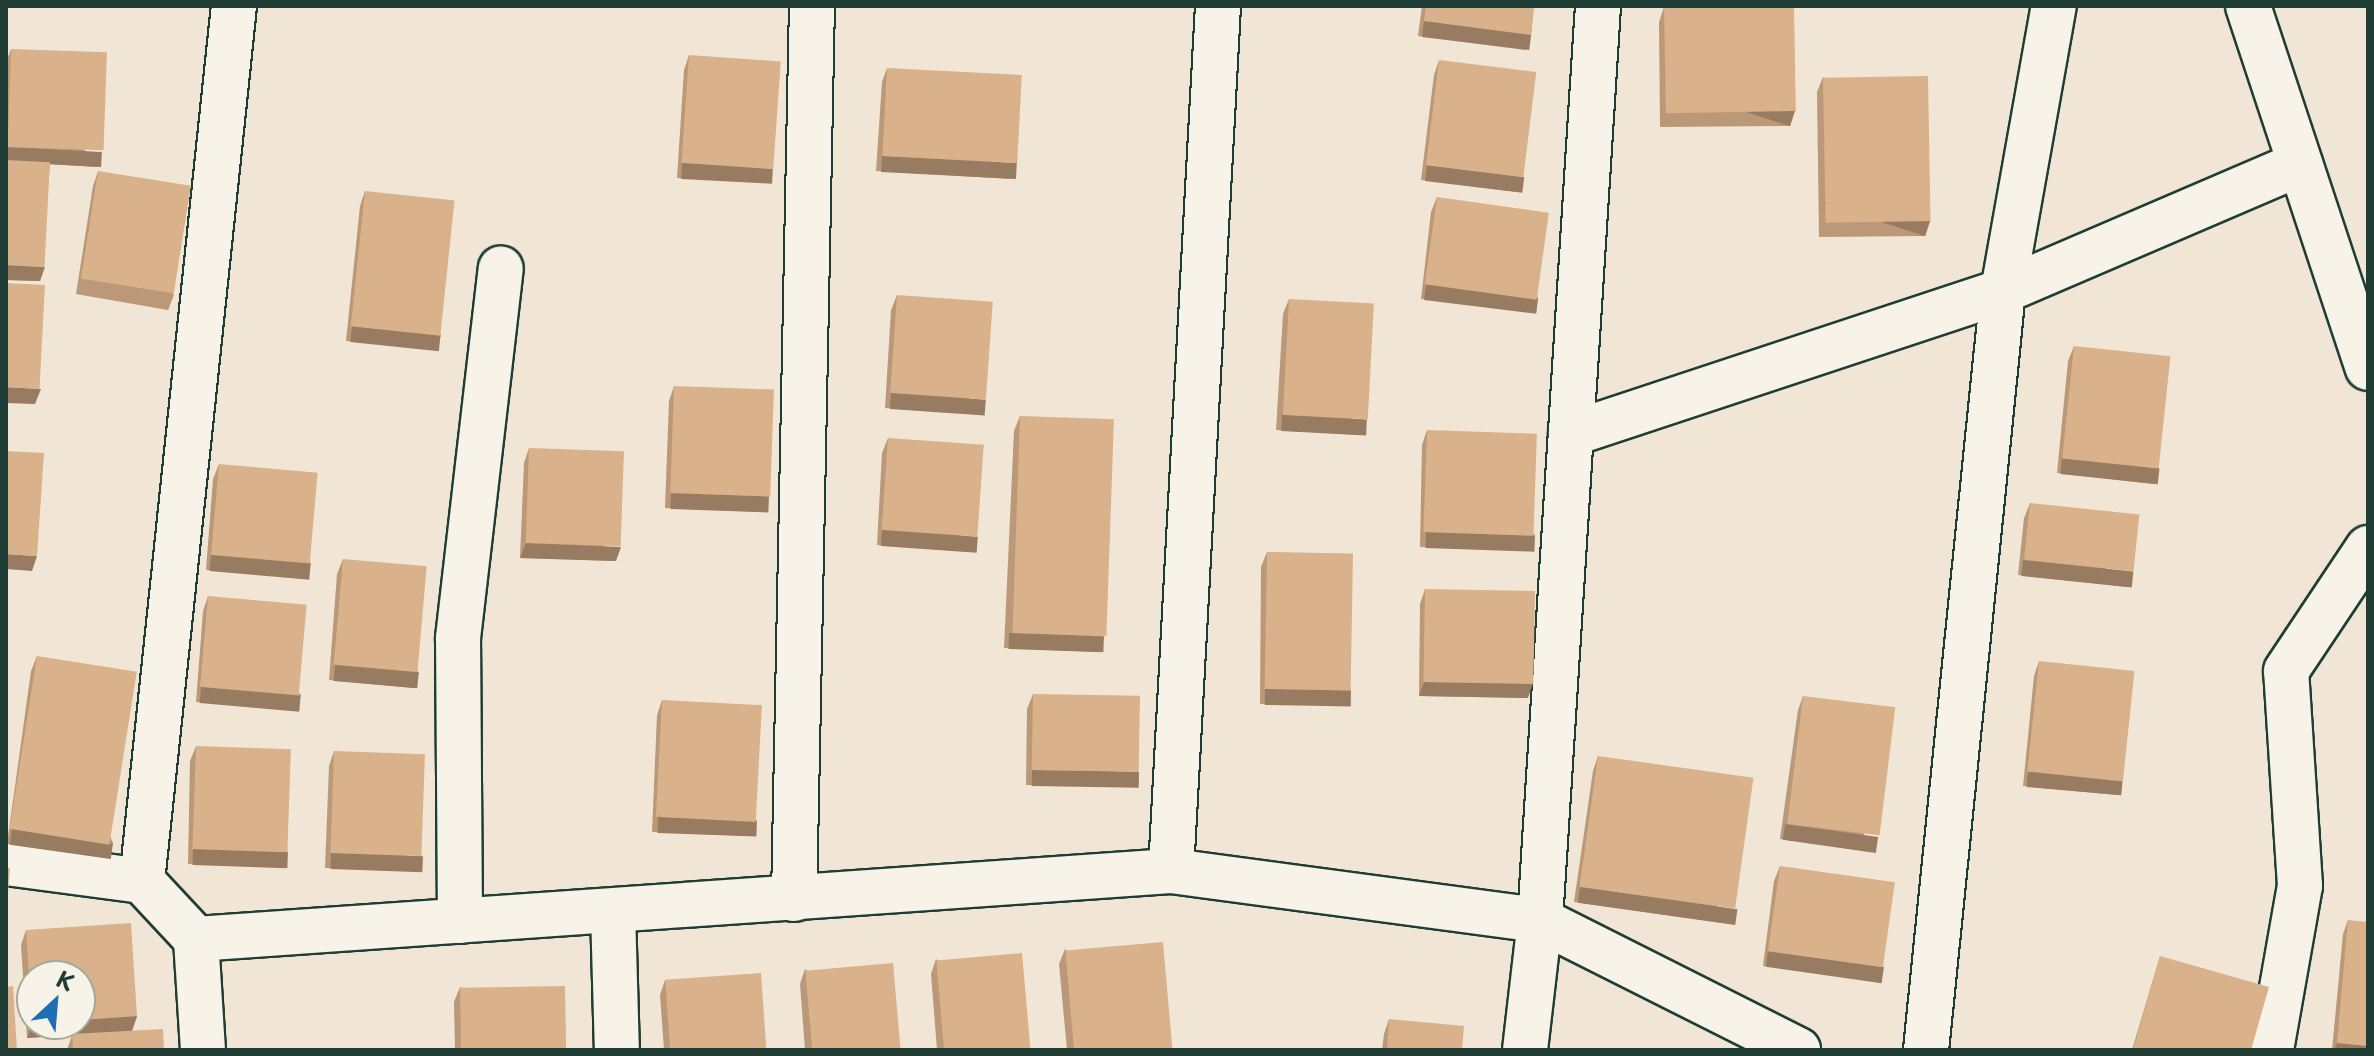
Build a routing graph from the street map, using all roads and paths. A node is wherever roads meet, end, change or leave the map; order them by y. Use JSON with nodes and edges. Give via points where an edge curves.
{"nodes":[{"id":1,"x":234,"y":6,"type":"edge"},
{"id":2,"x":812,"y":6,"type":"edge"},
{"id":3,"x":1218,"y":6,"type":"edge"},
{"id":4,"x":1598,"y":6,"type":"edge"},
{"id":5,"x":2054,"y":6,"type":"edge"},
{"id":6,"x":2248,"y":6,"type":"edge"},
{"id":7,"x":2300,"y":164,"type":"junction"},
{"id":8,"x":501,"y":268,"type":"dead end"},
{"id":9,"x":2003,"y":291,"type":"junction"},
{"id":10,"x":2368,"y":368,"type":"edge"},
{"id":11,"x":1571,"y":434,"type":"junction"},
{"id":12,"x":2368,"y":548,"type":"edge"},
{"id":13,"x":6,"y":863,"type":"edge"},
{"id":14,"x":1171,"y":871,"type":"junction"},
{"id":15,"x":142,"y":881,"type":"junction"},
{"id":16,"x":794,"y":899,"type":"junction"},
{"id":17,"x":613,"y":911,"type":"junction"},
{"id":18,"x":1540,"y":920,"type":"junction"},
{"id":19,"x":460,"y":921,"type":"junction"},
{"id":20,"x":196,"y":939,"type":"junction"},
{"id":21,"x":203,"y":1050,"type":"edge"},
{"id":22,"x":617,"y":1050,"type":"edge"},
{"id":23,"x":1525,"y":1050,"type":"edge"},
{"id":24,"x":1798,"y":1050,"type":"edge"},
{"id":25,"x":1926,"y":1050,"type":"edge"},
{"id":26,"x":2271,"y":1050,"type":"edge"}],
"edges":[{"from":1,"to":15,"type":"street"},
{"from":2,"to":16,"type":"street"},
{"from":3,"to":14,"type":"street"},
{"from":4,"to":11,"type":"street"},
{"from":5,"to":9,"type":"street"},
{"from":6,"to":7,"type":"street"},
{"from":7,"to":9,"type":"street"},
{"from":7,"to":10,"type":"street"},
{"from":8,"to":19,"type":"street","via":[[458,638]]},
{"from":9,"to":11,"type":"street"},
{"from":9,"to":25,"type":"street"},
{"from":11,"to":18,"type":"street"},
{"from":12,"to":26,"type":"street","via":[[2286,671],[2300,886]]},
{"from":13,"to":15,"type":"street"},
{"from":14,"to":16,"type":"street"},
{"from":14,"to":18,"type":"street"},
{"from":15,"to":20,"type":"street"},
{"from":16,"to":17,"type":"street"},
{"from":17,"to":19,"type":"street"},
{"from":17,"to":22,"type":"street"},
{"from":18,"to":23,"type":"street"},
{"from":18,"to":24,"type":"street"},
{"from":19,"to":20,"type":"street"},
{"from":20,"to":21,"type":"street"}]}
